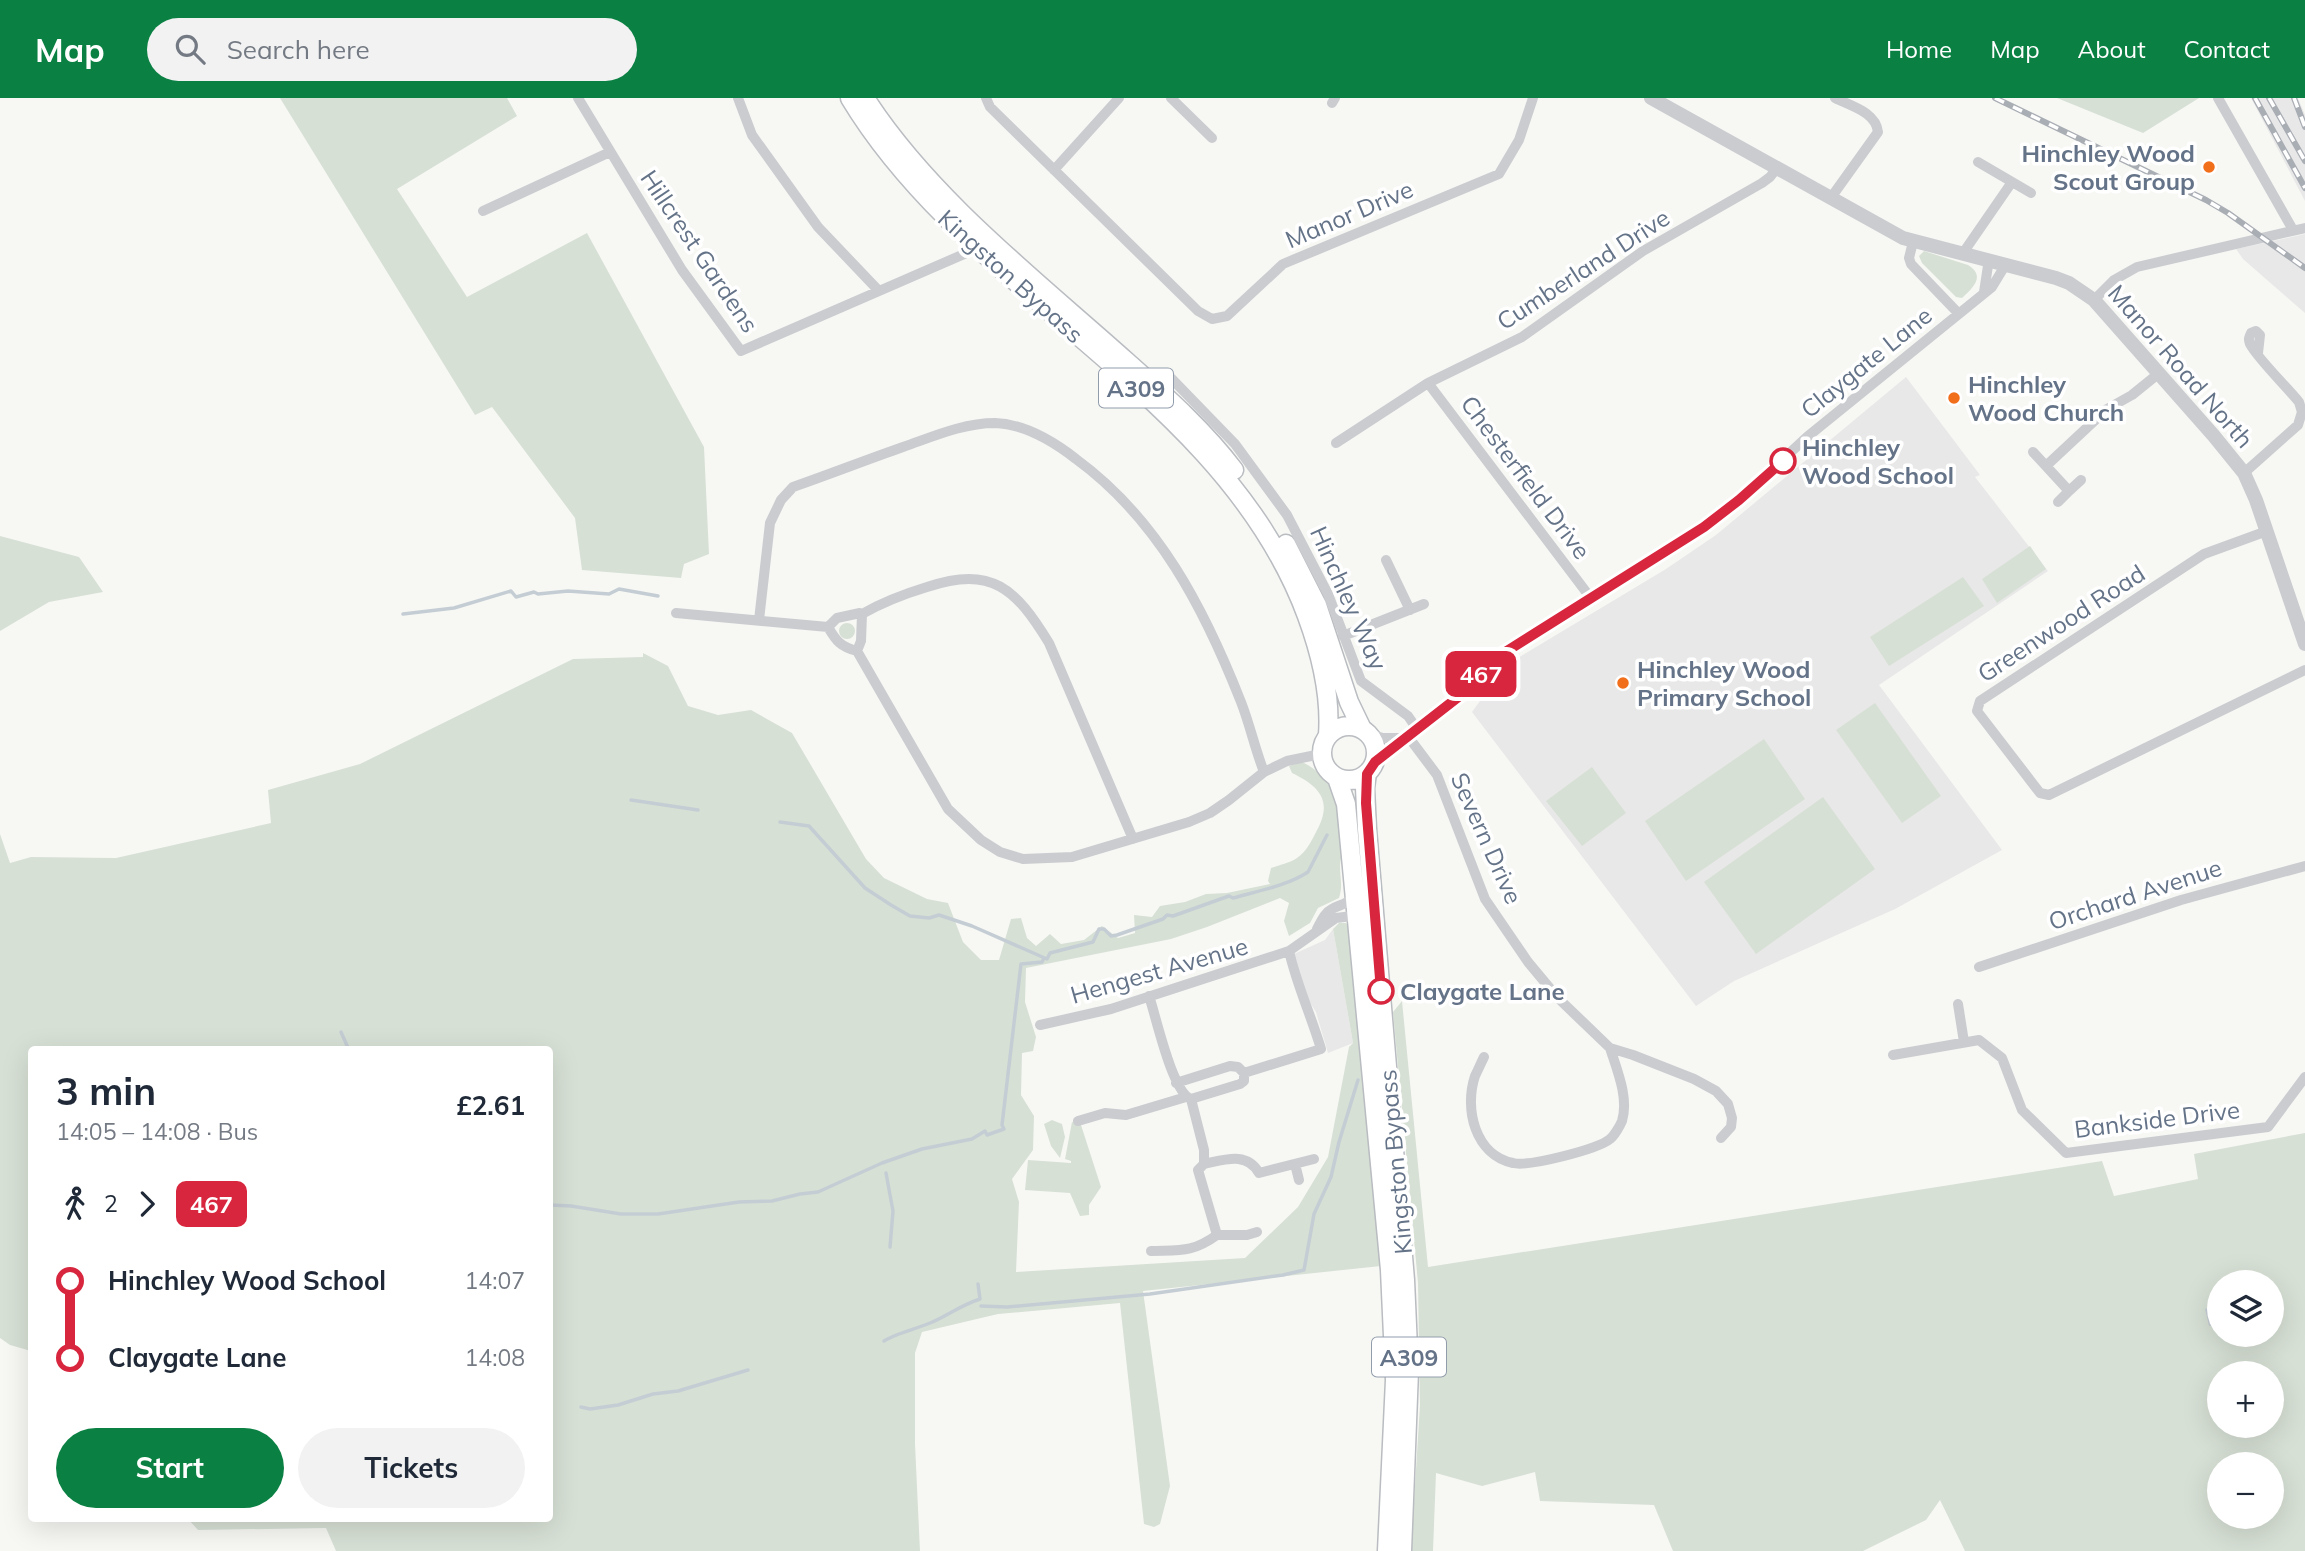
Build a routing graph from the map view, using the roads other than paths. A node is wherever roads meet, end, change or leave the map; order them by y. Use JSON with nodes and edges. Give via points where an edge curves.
{"nodes":[{"id":1,"x":578,"y":98,"type":"edge"},
{"id":2,"x":738,"y":98,"type":"edge"},
{"id":3,"x":850,"y":98,"type":"edge"},
{"id":4,"x":865,"y":98,"type":"edge"},
{"id":5,"x":986,"y":98,"type":"edge"},
{"id":6,"x":1119,"y":98,"type":"edge"},
{"id":7,"x":1171,"y":98,"type":"edge"},
{"id":8,"x":1533,"y":98,"type":"edge"},
{"id":9,"x":1651,"y":98,"type":"edge"},
{"id":10,"x":1835,"y":98,"type":"edge"},
{"id":11,"x":2218,"y":98,"type":"edge"},
{"id":12,"x":1212,"y":138,"type":"dead end"},
{"id":13,"x":610,"y":152,"type":"junction"},
{"id":14,"x":1978,"y":162,"type":"dead end"},
{"id":15,"x":1777,"y":168,"type":"junction"},
{"id":16,"x":1055,"y":170,"type":"junction"},
{"id":17,"x":2012,"y":182,"type":"junction"},
{"id":18,"x":2031,"y":193,"type":"dead end"},
{"id":19,"x":1830,"y":198,"type":"junction"},
{"id":20,"x":483,"y":211,"type":"dead end"},
{"id":21,"x":2305,"y":228,"type":"edge"},
{"id":22,"x":2293,"y":230,"type":"junction"},
{"id":23,"x":1913,"y":242,"type":"junction"},
{"id":24,"x":978,"y":248,"type":"junction"},
{"id":25,"x":1963,"y":253,"type":"junction"},
{"id":26,"x":1989,"y":259,"type":"junction"},
{"id":27,"x":2006,"y":264,"type":"junction"},
{"id":28,"x":878,"y":290,"type":"junction"},
{"id":29,"x":1984,"y":292,"type":"junction"},
{"id":30,"x":2094,"y":300,"type":"junction"},
{"id":31,"x":1959,"y":314,"type":"junction"},
{"id":32,"x":2258,"y":353,"type":"dead end"},
{"id":33,"x":2158,"y":373,"type":"junction"},
{"id":34,"x":1171,"y":378,"type":"dead end"},
{"id":35,"x":1428,"y":383,"type":"junction"},
{"id":36,"x":1336,"y":443,"type":"dead end"},
{"id":37,"x":2033,"y":452,"type":"dead end"},
{"id":38,"x":2047,"y":465,"type":"junction"},
{"id":39,"x":2244,"y":473,"type":"junction"},
{"id":40,"x":2081,"y":480,"type":"dead end"},
{"id":41,"x":2068,"y":491,"type":"junction"},
{"id":42,"x":2058,"y":502,"type":"dead end"},
{"id":43,"x":2267,"y":531,"type":"junction"},
{"id":44,"x":1386,"y":560,"type":"dead end"},
{"id":45,"x":1590,"y":597,"type":"junction"},
{"id":46,"x":1424,"y":604,"type":"dead end"},
{"id":47,"x":1410,"y":610,"type":"junction"},
{"id":48,"x":676,"y":613,"type":"dead end"},
{"id":49,"x":862,"y":614,"type":"junction"},
{"id":50,"x":759,"y":620,"type":"junction"},
{"id":51,"x":828,"y":627,"type":"junction"},
{"id":52,"x":1343,"y":636,"type":"junction"},
{"id":53,"x":2305,"y":644,"type":"edge"},
{"id":54,"x":857,"y":651,"type":"junction"},
{"id":55,"x":2305,"y":670,"type":"edge"},
{"id":56,"x":1366,"y":732,"type":"junction"},
{"id":57,"x":1409,"y":734,"type":"junction"},
{"id":58,"x":1328,"y":735,"type":"junction"},
{"id":59,"x":1321,"y":754,"type":"junction"},
{"id":60,"x":1371,"y":768,"type":"junction"},
{"id":61,"x":1264,"y":772,"type":"junction"},
{"id":62,"x":1337,"y":778,"type":"junction"},
{"id":63,"x":1133,"y":839,"type":"junction"},
{"id":64,"x":1368,"y":846,"type":"junction"},
{"id":65,"x":2305,"y":866,"type":"edge"},
{"id":66,"x":1353,"y":897,"type":"junction"},
{"id":67,"x":1356,"y":916,"type":"junction"},
{"id":68,"x":1314,"y":935,"type":"junction"},
{"id":69,"x":1289,"y":951,"type":"junction"},
{"id":70,"x":1979,"y":967,"type":"dead end"},
{"id":71,"x":1149,"y":996,"type":"junction"},
{"id":72,"x":1958,"y":1004,"type":"dead end"},
{"id":73,"x":1040,"y":1025,"type":"dead end"},
{"id":74,"x":1964,"y":1042,"type":"junction"},
{"id":75,"x":1610,"y":1048,"type":"junction"},
{"id":76,"x":1893,"y":1055,"type":"dead end"},
{"id":77,"x":1484,"y":1057,"type":"dead end"},
{"id":78,"x":1244,"y":1073,"type":"junction"},
{"id":79,"x":2305,"y":1077,"type":"edge"},
{"id":80,"x":1176,"y":1083,"type":"junction"},
{"id":81,"x":1188,"y":1098,"type":"junction"},
{"id":82,"x":1078,"y":1121,"type":"dead end"},
{"id":83,"x":1721,"y":1138,"type":"dead end"},
{"id":84,"x":1314,"y":1159,"type":"dead end"},
{"id":85,"x":1204,"y":1164,"type":"junction"},
{"id":86,"x":1295,"y":1164,"type":"junction"},
{"id":87,"x":1299,"y":1180,"type":"dead end"},
{"id":88,"x":1257,"y":1233,"type":"dead end"},
{"id":89,"x":1217,"y":1235,"type":"junction"},
{"id":90,"x":1151,"y":1251,"type":"dead end"},
{"id":91,"x":1387,"y":1551,"type":"edge"},
{"id":92,"x":1402,"y":1551,"type":"edge"}],
"edges":[{"from":1,"to":13,"type":"street","name":"Hillcrest Gardens"},
{"from":2,"to":28,"type":"street","via":[[752,135],[818,227]]},
{"from":3,"to":24,"type":"highway","name":"Kingston Bypass","number":"A309","via":[[927,200]]},
{"from":4,"to":56,"type":"highway","name":"Kingston Bypass","number":"A309","via":[[923,172],[970,221],[1155,386],[1226,459],[1266,510],[1298,565],[1317,605],[1349,702]]},
{"from":5,"to":16,"type":"street","name":"Manor Drive"},
{"from":6,"to":16,"type":"street"},
{"from":7,"to":12,"type":"street"},
{"from":8,"to":16,"type":"street","name":"Manor Drive","via":[[1519,140],[1499,174],[1283,264],[1227,316],[1212,319],[1198,311]]},
{"from":9,"to":15,"type":"street","name":"Manor Road North"},
{"from":10,"to":19,"type":"street","via":[[1870,116],[1878,132]]},
{"from":11,"to":22,"type":"street"},
{"from":13,"to":20,"type":"street"},
{"from":13,"to":28,"type":"street","name":"Hillcrest Gardens","via":[[682,270],[741,351]]},
{"from":14,"to":17,"type":"street"},
{"from":15,"to":19,"type":"street","name":"Manor Road North"},
{"from":15,"to":35,"type":"street","name":"Cumberland Drive","via":[[1762,183],[1643,251],[1522,337]]},
{"from":17,"to":18,"type":"street"},
{"from":17,"to":25,"type":"street"},
{"from":19,"to":23,"type":"street","name":"Manor Road North"},
{"from":21,"to":22,"type":"street"},
{"from":22,"to":30,"type":"street","via":[[2137,267],[2114,279]]},
{"from":23,"to":25,"type":"street","name":"Manor Road North"},
{"from":23,"to":31,"type":"street","via":[[1911,264]]},
{"from":24,"to":28,"type":"street","name":"Hillcrest Gardens"},
{"from":24,"to":58,"type":"highway","name":"Kingston Bypass","number":"A309","via":[[1176,426],[1253,512],[1277,550],[1317,643],[1330,712]]},
{"from":25,"to":26,"type":"street","name":"Manor Road North"},
{"from":26,"to":27,"type":"street","name":"Manor Road North"},
{"from":26,"to":29,"type":"street"},
{"from":27,"to":29,"type":"street","name":"Claygate Lane"},
{"from":27,"to":30,"type":"street","name":"Manor Road North","via":[[2069,283]]},
{"from":29,"to":31,"type":"street","name":"Claygate Lane"},
{"from":30,"to":33,"type":"street","name":"Manor Road North"},
{"from":31,"to":45,"type":"street","name":"Claygate Lane","via":[[1807,437],[1739,500]]},
{"from":32,"to":39,"type":"street","via":[[2299,402],[2302,412],[2298,425]]},
{"from":33,"to":38,"type":"street","via":[[2107,409]]},
{"from":33,"to":39,"type":"street","name":"Manor Road North"},
{"from":34,"to":52,"type":"street","name":"Hinchley Way","via":[[1235,444],[1287,514],[1328,594]]},
{"from":35,"to":36,"type":"street","name":"Cumberland Drive"},
{"from":35,"to":45,"type":"street","name":"Chesterfield Drive"},
{"from":37,"to":38,"type":"street"},
{"from":38,"to":41,"type":"street"},
{"from":39,"to":43,"type":"street","name":"Manor Road North"},
{"from":40,"to":41,"type":"street"},
{"from":41,"to":42,"type":"street"},
{"from":43,"to":53,"type":"street","name":"Manor Road North"},
{"from":43,"to":55,"type":"street","name":"Greenwood Road","via":[[2204,554],[1980,701],[1977,710],[2040,793],[2049,795]]},
{"from":44,"to":47,"type":"street"},
{"from":45,"to":57,"type":"street","name":"Claygate Lane","via":[[1499,656],[1466,691]]},
{"from":46,"to":47,"type":"street"},
{"from":47,"to":52,"type":"street"},
{"from":48,"to":50,"type":"street"},
{"from":49,"to":51,"type":"street","via":[[837,618]]},
{"from":49,"to":54,"type":"street"},
{"from":49,"to":63,"type":"street","via":[[946,580],[969,577],[1010,592],[1049,643]]},
{"from":50,"to":51,"type":"street"},
{"from":50,"to":61,"type":"street","via":[[769,523],[793,487],[965,427],[998,423],[1020,428],[1043,436],[1099,476],[1151,531],[1212,631]]},
{"from":51,"to":54,"type":"street","via":[[843,647]]},
{"from":52,"to":57,"type":"street","name":"Hinchley Way","via":[[1361,681],[1408,716]]},
{"from":54,"to":63,"type":"street","via":[[936,792],[981,840],[1023,859],[1058,860]]},
{"from":56,"to":57,"type":"street","via":[[1383,738]]},
{"from":56,"to":58,"type":"highway","via":[[1346,725]]},
{"from":56,"to":60,"type":"highway","via":[[1376,749]]},
{"from":57,"to":60,"type":"street","name":"Claygate Lane"},
{"from":57,"to":75,"type":"street","name":"Severn Drive","via":[[1437,775],[1485,900],[1558,998]]},
{"from":58,"to":59,"type":"highway"},
{"from":59,"to":61,"type":"street"},
{"from":59,"to":62,"type":"highway","via":[[1328,771]]},
{"from":60,"to":62,"type":"highway","via":[[1356,779]]},
{"from":60,"to":64,"type":"highway","name":"Kingston Bypass","number":"A309","via":[[1365,788]]},
{"from":61,"to":63,"type":"street","via":[[1210,813]]},
{"from":62,"to":66,"type":"highway","name":"Kingston Bypass","number":"A309","via":[[1346,804]]},
{"from":64,"to":67,"type":"street","via":[[1367,911]]},
{"from":64,"to":92,"type":"highway","name":"Kingston Bypass","number":"A309","via":[[1405,1280],[1409,1371]]},
{"from":65,"to":70,"type":"street","name":"Orchard Avenue","via":[[2180,900]]},
{"from":66,"to":67,"type":"highway","name":"Kingston Bypass","number":"A309"},
{"from":66,"to":68,"type":"street","via":[[1325,914]]},
{"from":67,"to":68,"type":"street","name":"Hengest Avenue","via":[[1336,918]]},
{"from":67,"to":91,"type":"highway","name":"Kingston Bypass","number":"A309","via":[[1382,1169],[1395,1380]]},
{"from":68,"to":69,"type":"street","name":"Hengest Avenue"},
{"from":69,"to":71,"type":"street","name":"Hengest Avenue"},
{"from":69,"to":78,"type":"street","via":[[1321,1049]]},
{"from":71,"to":73,"type":"street","name":"Hengest Avenue"},
{"from":71,"to":80,"type":"street"},
{"from":72,"to":74,"type":"street"},
{"from":74,"to":76,"type":"street","name":"Bankside Drive"},
{"from":74,"to":79,"type":"street","name":"Bankside Drive","via":[[1979,1040],[2002,1058],[2022,1110],[2066,1153],[2268,1127]]},
{"from":75,"to":77,"type":"street","via":[[1624,1099],[1622,1121],[1612,1138],[1533,1163],[1513,1163],[1482,1144],[1473,1124],[1471,1099]]},
{"from":75,"to":83,"type":"street","name":"Severn Drive","via":[[1716,1091],[1728,1104],[1732,1118]]},
{"from":78,"to":80,"type":"street","via":[[1230,1066]]},
{"from":78,"to":81,"type":"street","via":[[1240,1084]]},
{"from":80,"to":81,"type":"street"},
{"from":81,"to":82,"type":"street","via":[[1126,1115],[1105,1113]]},
{"from":81,"to":85,"type":"street"},
{"from":84,"to":86,"type":"street"},
{"from":85,"to":86,"type":"street","via":[[1238,1158],[1249,1160],[1259,1172]]},
{"from":85,"to":89,"type":"street","via":[[1198,1170]]},
{"from":86,"to":87,"type":"street"},
{"from":88,"to":89,"type":"street"},
{"from":89,"to":90,"type":"street","via":[[1184,1252]]}]}
